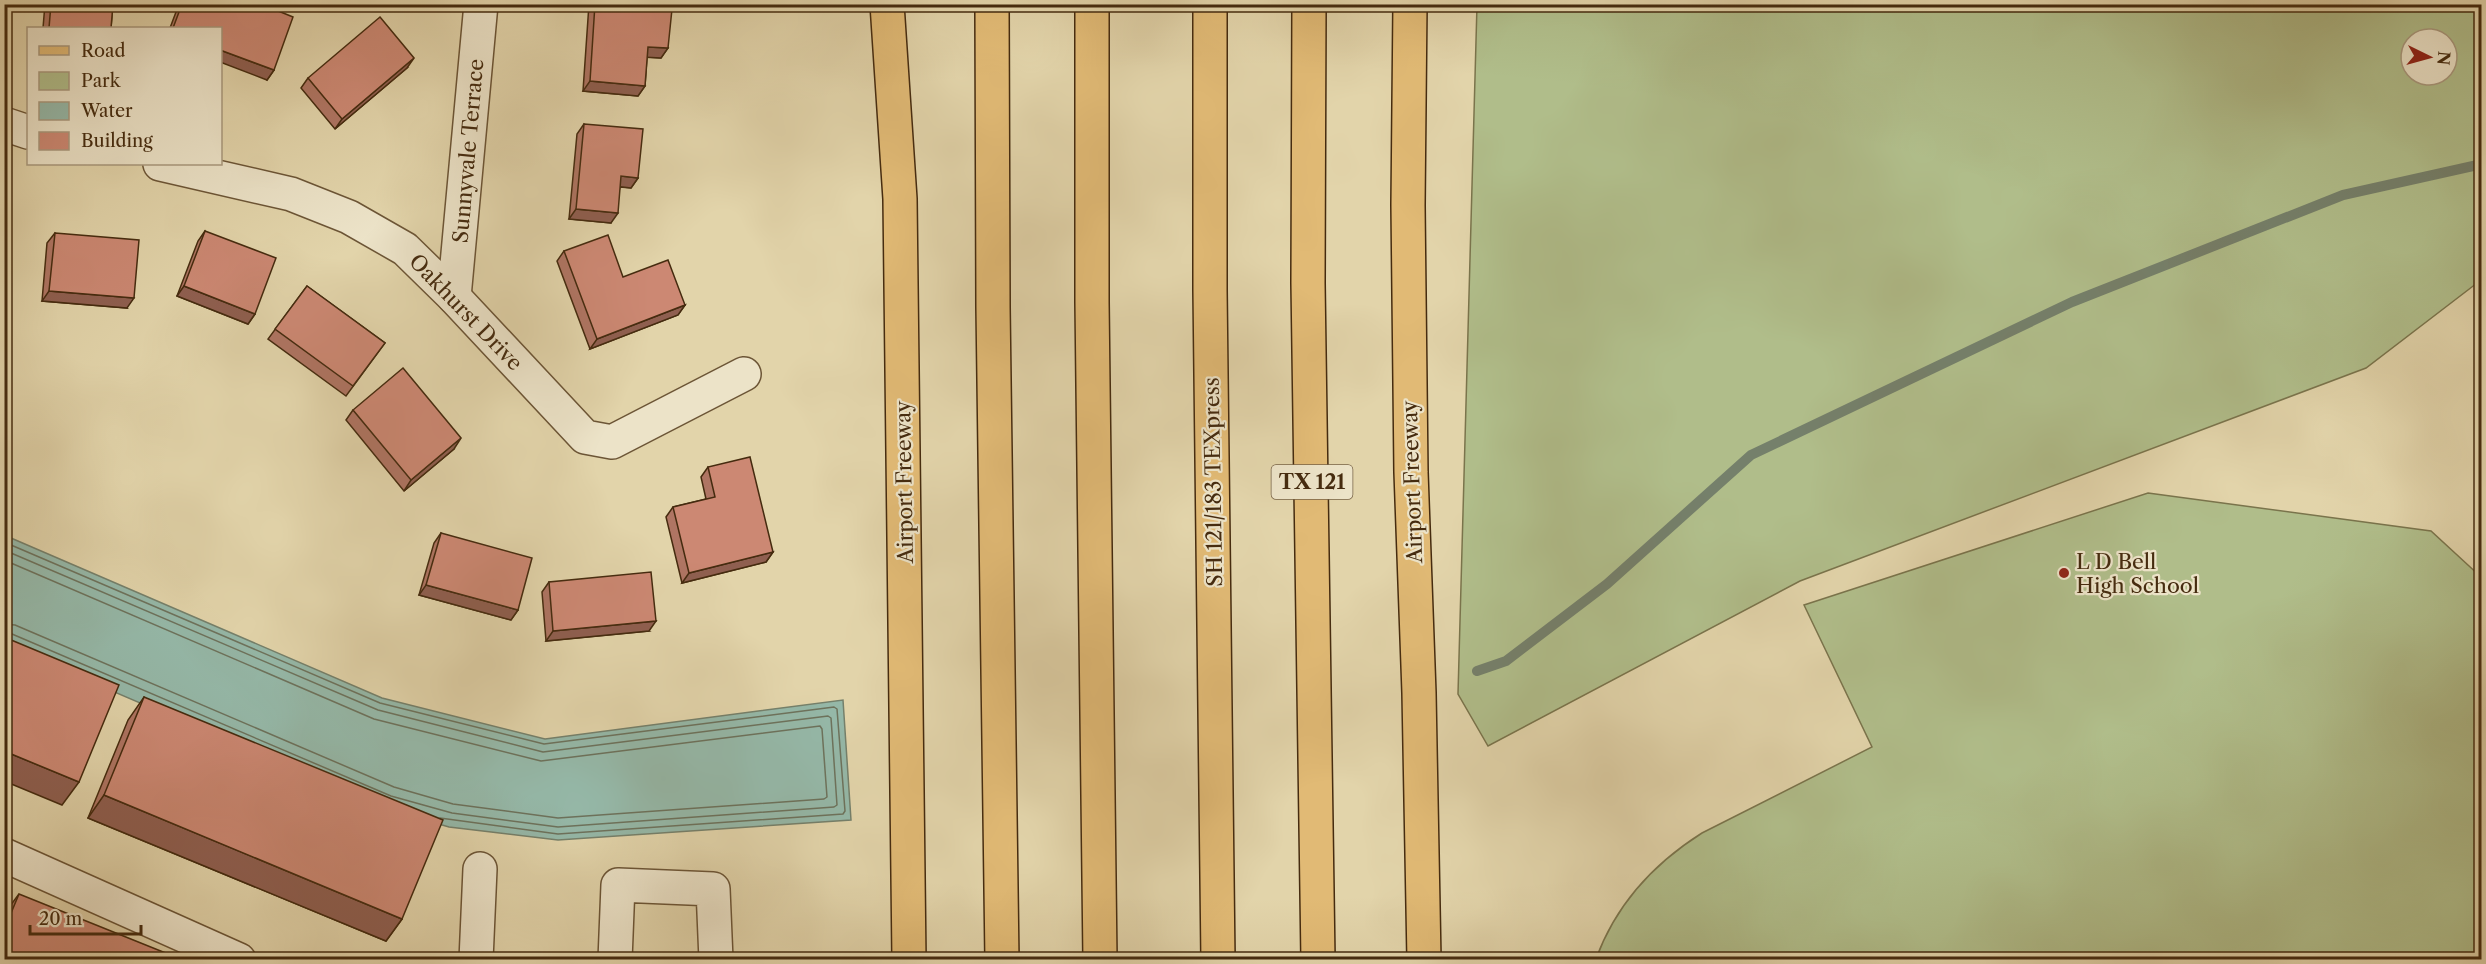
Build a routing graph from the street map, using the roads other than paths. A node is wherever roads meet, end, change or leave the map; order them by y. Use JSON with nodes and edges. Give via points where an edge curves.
{"nodes":[{"id":1,"x":481,"y":4,"type":"edge"},
{"id":2,"x":887,"y":4,"type":"edge"},
{"id":3,"x":992,"y":4,"type":"edge"},
{"id":4,"x":1092,"y":4,"type":"edge"},
{"id":5,"x":1210,"y":4,"type":"edge"},
{"id":6,"x":1309,"y":4,"type":"edge"},
{"id":7,"x":1410,"y":4,"type":"edge"},
{"id":8,"x":4,"y":124,"type":"edge"},
{"id":9,"x":27,"y":132,"type":"edge"},
{"id":10,"x":164,"y":165,"type":"edge"},
{"id":11,"x":454,"y":297,"type":"junction"},
{"id":12,"x":744,"y":374,"type":"dead end"},
{"id":13,"x":4,"y":855,"type":"edge"},
{"id":14,"x":480,"y":869,"type":"dead end"},
{"id":15,"x":239,"y":960,"type":"edge"},
{"id":16,"x":476,"y":960,"type":"edge"},
{"id":17,"x":615,"y":960,"type":"edge"},
{"id":18,"x":716,"y":960,"type":"edge"},
{"id":19,"x":909,"y":960,"type":"edge"},
{"id":20,"x":1002,"y":960,"type":"edge"},
{"id":21,"x":1100,"y":960,"type":"edge"},
{"id":22,"x":1218,"y":960,"type":"edge"},
{"id":23,"x":1318,"y":960,"type":"edge"},
{"id":24,"x":1424,"y":960,"type":"edge"}],
"edges":[{"from":1,"to":11,"type":"street","name":"Sunnyvale Terrace"},
{"from":2,"to":19,"type":"main road","name":"Airport Freeway","via":[[900,210]]},
{"from":3,"to":20,"type":"main road"},
{"from":4,"to":21,"type":"main road"},
{"from":5,"to":22,"type":"main road","name":"SH 121/183 TEXpress"},
{"from":6,"to":23,"type":"main road","number":"TX 121","via":[[1308,283]]},
{"from":7,"to":24,"type":"main road","name":"Airport Freeway","via":[[1411,472]]},
{"from":8,"to":9,"type":"street"},
{"from":10,"to":11,"type":"street","name":"Oakhurst Drive","via":[[291,194],[348,217],[405,249]]},
{"from":11,"to":12,"type":"street","name":"Oakhurst Drive","via":[[585,437],[612,442]]},
{"from":13,"to":15,"type":"street"},
{"from":14,"to":16,"type":"street"},
{"from":17,"to":18,"type":"street","via":[[618,885],[713,889]]}]}
